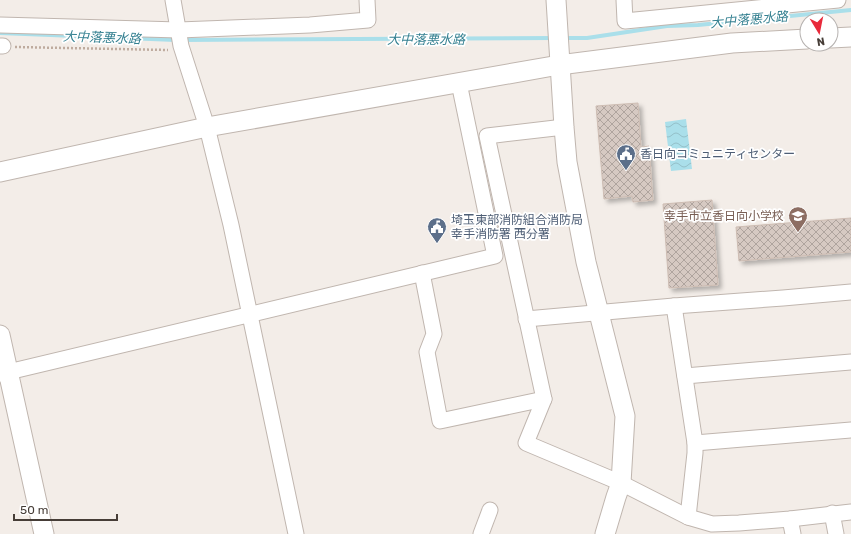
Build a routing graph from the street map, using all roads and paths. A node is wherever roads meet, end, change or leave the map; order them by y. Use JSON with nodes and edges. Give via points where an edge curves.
{"nodes":[{"id":1,"x":173,"y":0,"type":"edge"},
{"id":2,"x":367,"y":0,"type":"edge"},
{"id":3,"x":556,"y":0,"type":"edge"},
{"id":4,"x":624,"y":0,"type":"edge"},
{"id":5,"x":838,"y":0,"type":"edge"},
{"id":6,"x":0,"y":24,"type":"edge"},
{"id":7,"x":851,"y":37,"type":"edge"},
{"id":8,"x":839,"y":38,"type":"edge"},
{"id":9,"x":181,"y":40,"type":"junction"},
{"id":10,"x":799,"y":40,"type":"edge"},
{"id":11,"x":1,"y":46,"type":"edge"},
{"id":12,"x":558,"y":47,"type":"junction"},
{"id":13,"x":459,"y":83,"type":"junction"},
{"id":14,"x":207,"y":127,"type":"junction"},
{"id":15,"x":564,"y":127,"type":"junction"},
{"id":16,"x":0,"y":172,"type":"edge"},
{"id":17,"x":422,"y":274,"type":"junction"},
{"id":18,"x":851,"y":292,"type":"edge"},
{"id":19,"x":674,"y":306,"type":"junction"},
{"id":20,"x":599,"y":312,"type":"junction"},
{"id":21,"x":250,"y":314,"type":"junction"},
{"id":22,"x":526,"y":319,"type":"junction"},
{"id":23,"x":0,"y":335,"type":"edge"},
{"id":24,"x":851,"y":362,"type":"edge"},
{"id":25,"x":4,"y":373,"type":"edge"},
{"id":26,"x":685,"y":376,"type":"junction"},
{"id":27,"x":544,"y":399,"type":"junction"},
{"id":28,"x":851,"y":430,"type":"edge"},
{"id":29,"x":695,"y":443,"type":"junction"},
{"id":30,"x":621,"y":483,"type":"junction"},
{"id":31,"x":490,"y":510,"type":"dead end"},
{"id":32,"x":851,"y":512,"type":"edge"},
{"id":33,"x":832,"y":513,"type":"junction"},
{"id":34,"x":688,"y":517,"type":"junction"},
{"id":35,"x":790,"y":519,"type":"junction"},
{"id":36,"x":44,"y":534,"type":"edge"},
{"id":37,"x":296,"y":534,"type":"edge"},
{"id":38,"x":482,"y":534,"type":"edge"},
{"id":39,"x":605,"y":534,"type":"edge"},
{"id":40,"x":793,"y":534,"type":"edge"},
{"id":41,"x":836,"y":534,"type":"edge"}],
"edges":[{"from":1,"to":9,"type":"street"},
{"from":2,"to":9,"type":"street","via":[[368,20]]},
{"from":3,"to":12,"type":"street"},
{"from":4,"to":5,"type":"street","via":[[625,21]]},
{"from":6,"to":9,"type":"street"},
{"from":7,"to":8,"type":"street"},
{"from":9,"to":11,"type":"path"},
{"from":9,"to":14,"type":"street"},
{"from":10,"to":12,"type":"street","via":[[732,44]]},
{"from":12,"to":13,"type":"street"},
{"from":12,"to":15,"type":"street"},
{"from":13,"to":14,"type":"street"},
{"from":13,"to":17,"type":"street","via":[[495,256]]},
{"from":14,"to":16,"type":"street"},
{"from":14,"to":21,"type":"street"},
{"from":15,"to":20,"type":"street","via":[[567,162],[586,262]]},
{"from":15,"to":22,"type":"street","via":[[487,136]]},
{"from":17,"to":21,"type":"street"},
{"from":17,"to":27,"type":"street","via":[[434,334],[427,352],[440,421]]},
{"from":18,"to":19,"type":"street"},
{"from":19,"to":20,"type":"street"},
{"from":19,"to":26,"type":"street"},
{"from":20,"to":22,"type":"street"},
{"from":20,"to":30,"type":"street","via":[[625,416]]},
{"from":21,"to":25,"type":"street"},
{"from":21,"to":37,"type":"street"},
{"from":22,"to":27,"type":"street"},
{"from":23,"to":25,"type":"street"},
{"from":24,"to":26,"type":"street"},
{"from":25,"to":36,"type":"street"},
{"from":26,"to":29,"type":"street"},
{"from":27,"to":30,"type":"street","via":[[526,443]]},
{"from":28,"to":29,"type":"street"},
{"from":29,"to":34,"type":"street"},
{"from":30,"to":34,"type":"street"},
{"from":30,"to":39,"type":"street"},
{"from":31,"to":38,"type":"street"},
{"from":32,"to":33,"type":"street"},
{"from":33,"to":35,"type":"street"},
{"from":33,"to":41,"type":"street"},
{"from":34,"to":35,"type":"street","via":[[712,524]]},
{"from":35,"to":40,"type":"street"}]}
